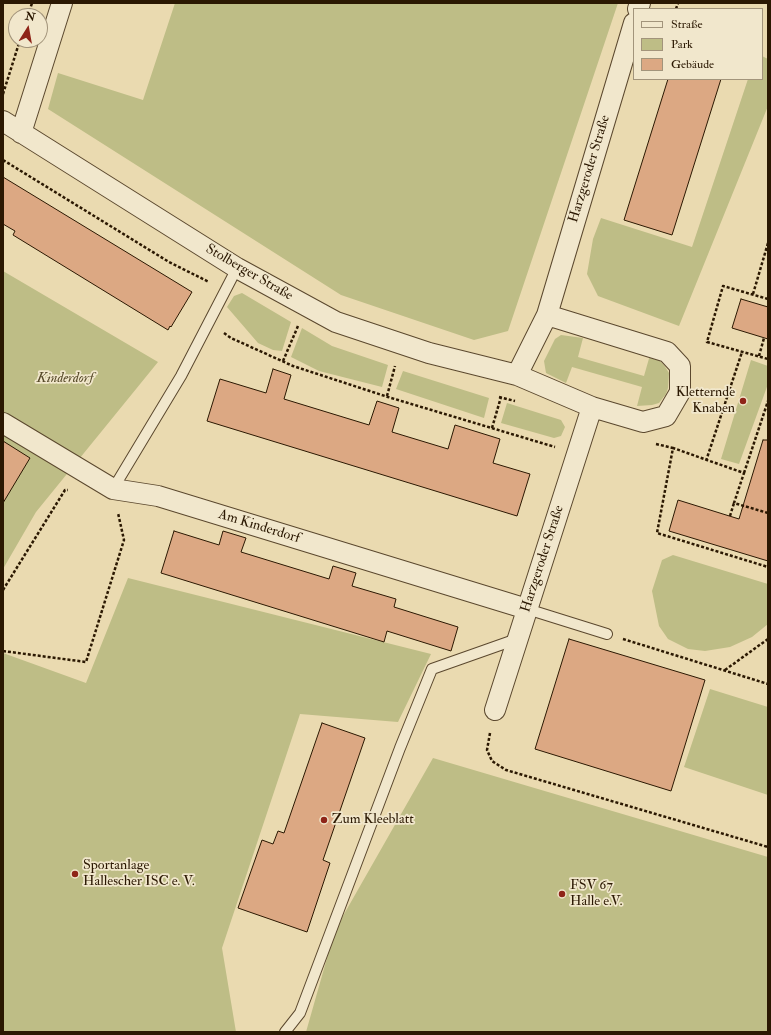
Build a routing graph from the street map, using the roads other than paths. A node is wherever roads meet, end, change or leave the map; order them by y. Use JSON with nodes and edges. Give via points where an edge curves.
{"nodes":[{"id":1,"x":62,"y":3,"type":"edge"},
{"id":2,"x":633,"y":27,"type":"edge"},
{"id":3,"x":3,"y":121,"type":"edge"},
{"id":4,"x":21,"y":133,"type":"junction"},
{"id":5,"x":237,"y":268,"type":"junction"},
{"id":6,"x":547,"y":314,"type":"junction"},
{"id":7,"x":518,"y":375,"type":"junction"},
{"id":8,"x":592,"y":407,"type":"junction"},
{"id":9,"x":3,"y":423,"type":"edge"},
{"id":10,"x":113,"y":489,"type":"junction"},
{"id":11,"x":527,"y":609,"type":"junction"},
{"id":12,"x":607,"y":634,"type":"road end"},
{"id":13,"x":517,"y":639,"type":"junction"},
{"id":14,"x":494,"y":710,"type":"road end"},
{"id":15,"x":285,"y":1032,"type":"edge"}],
"edges":[{"from":1,"to":4,"type":"street"},
{"from":2,"to":6,"type":"street","name":"Harzgeroder Straße"},
{"from":3,"to":4,"type":"street","name":"Stolberger Straße"},
{"from":4,"to":5,"type":"street","name":"Stolberger Straße"},
{"from":5,"to":7,"type":"street","name":"Stolberger Straße","via":[[336,322],[429,353]]},
{"from":5,"to":10,"type":"lane","via":[[182,376]]},
{"from":6,"to":7,"type":"street","name":"Harzgeroder Straße"},
{"from":6,"to":8,"type":"street","via":[[667,352],[680,366],[680,392],[666,416],[644,422]]},
{"from":7,"to":8,"type":"street"},
{"from":8,"to":11,"type":"street","name":"Harzgeroder Straße"},
{"from":9,"to":10,"type":"street","name":"Am Kinderdorf"},
{"from":10,"to":11,"type":"street","name":"Am Kinderdorf","via":[[158,496]]},
{"from":11,"to":12,"type":"lane"},
{"from":11,"to":13,"type":"street","name":"Harzgeroder Straße"},
{"from":13,"to":14,"type":"street","name":"Harzgeroder Straße"},
{"from":13,"to":15,"type":"lane","via":[[432,669],[300,1013]]}]}
